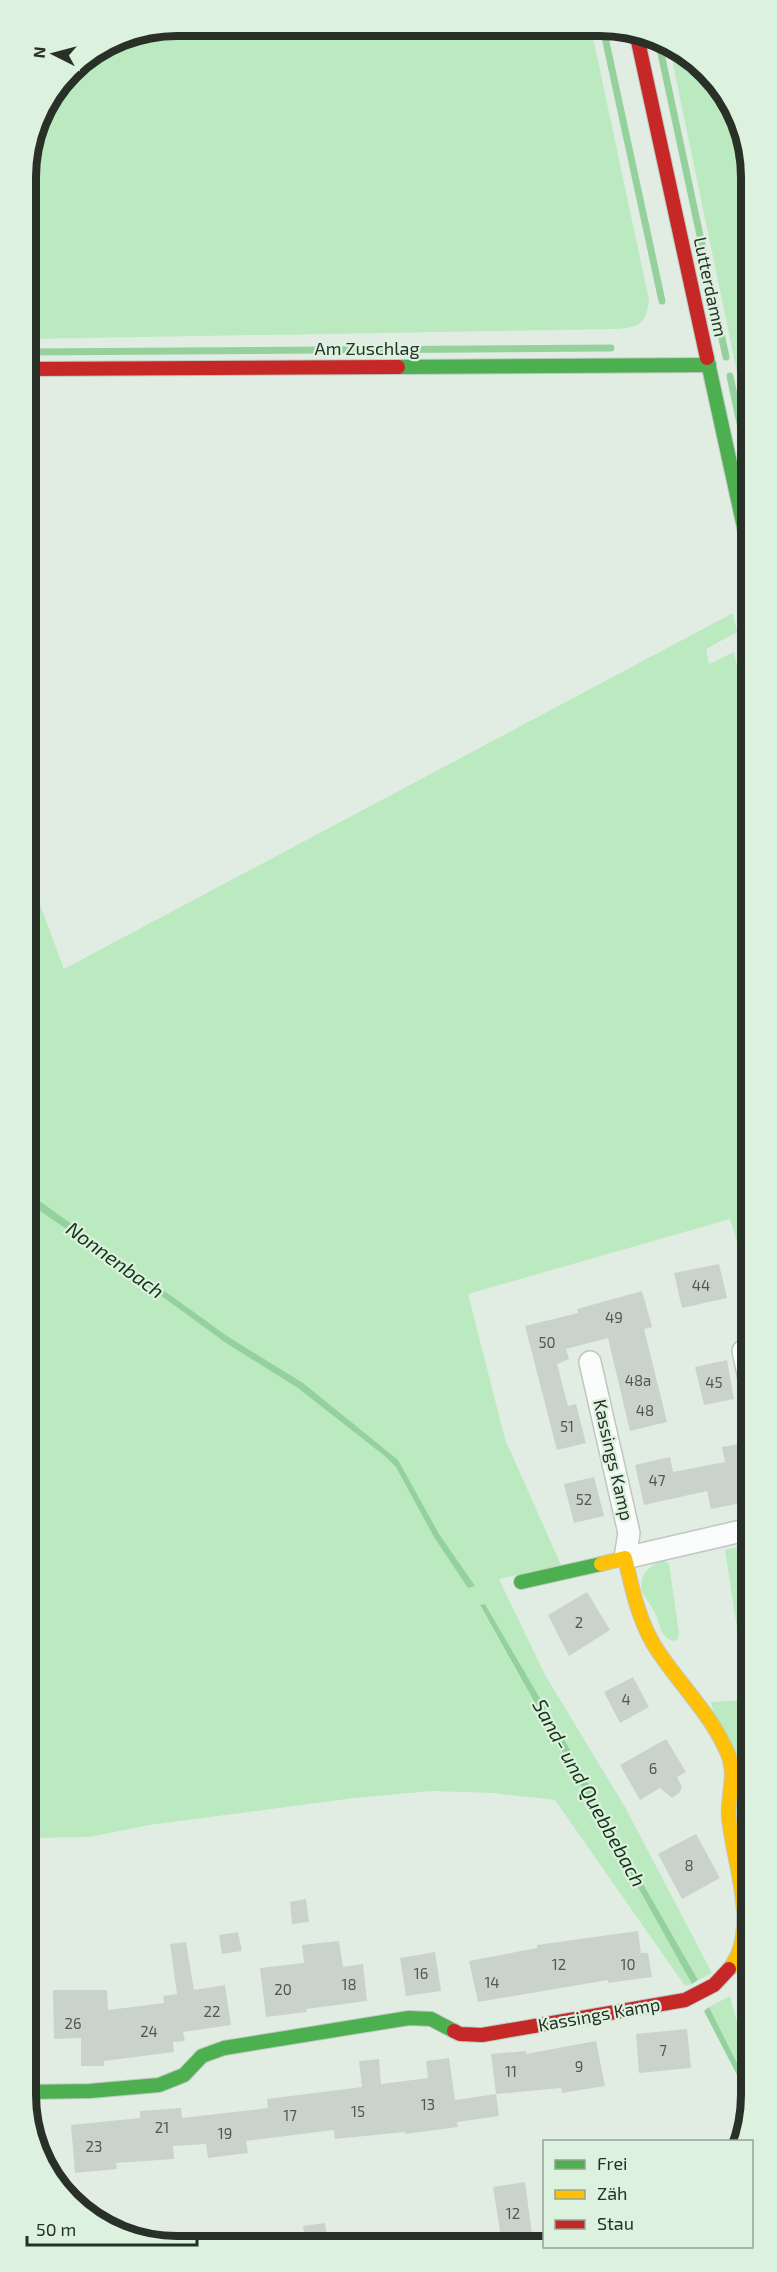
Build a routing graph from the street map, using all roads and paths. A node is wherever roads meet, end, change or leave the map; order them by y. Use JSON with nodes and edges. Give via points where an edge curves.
{"nodes":[{"id":1,"x":638,"y":42,"type":"edge"},
{"id":2,"x":709,"y":365,"type":"junction"},
{"id":3,"x":36,"y":369,"type":"edge"},
{"id":4,"x":741,"y":513,"type":"edge"},
{"id":5,"x":590,"y":1362,"type":"dead end"},
{"id":6,"x":741,"y":1531,"type":"edge"},
{"id":7,"x":625,"y":1558,"type":"junction"},
{"id":8,"x":521,"y":1582,"type":"dead end"},
{"id":9,"x":741,"y":1886,"type":"edge"},
{"id":10,"x":741,"y":1956,"type":"edge"},
{"id":11,"x":36,"y":2092,"type":"edge"}],
"edges":[{"from":1,"to":2,"type":"street","name":"Lutterdamm"},
{"from":2,"to":3,"type":"street","name":"Am Zuschlag"},
{"from":2,"to":4,"type":"street","name":"Lutterdamm"},
{"from":5,"to":7,"type":"street","name":"Kassings Kamp","via":[[629,1533]]},
{"from":6,"to":7,"type":"street"},
{"from":7,"to":8,"type":"street"},
{"from":7,"to":9,"type":"street","name":"Kassings Kamp","via":[[643,1625],[705,1716],[732,1765],[729,1815]]},
{"from":10,"to":11,"type":"street","name":"Kassings Kamp","via":[[722,1981],[685,2000],[482,2035],[460,2034],[431,2019],[409,2018],[224,2048],[202,2056],[184,2075],[159,2085]]}]}
